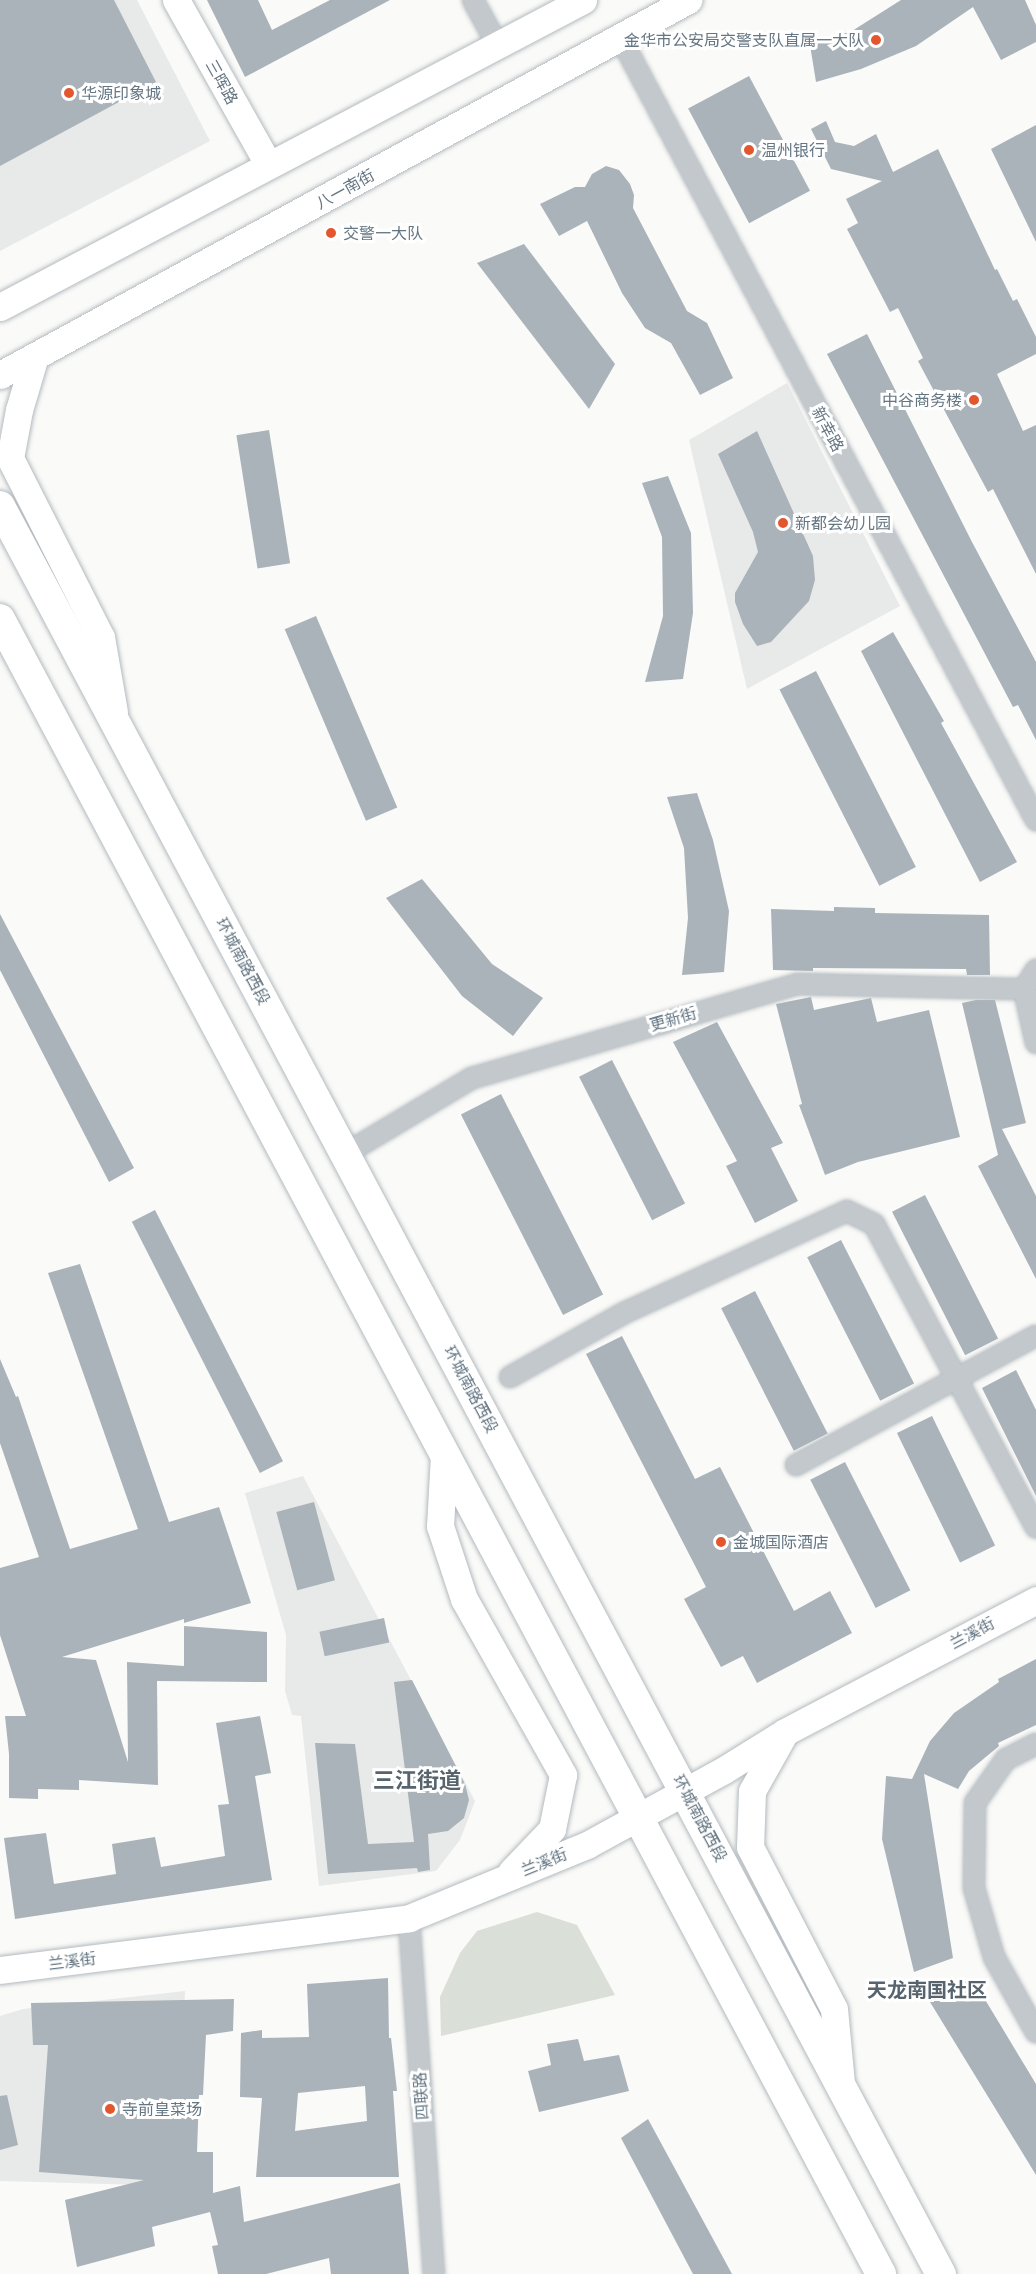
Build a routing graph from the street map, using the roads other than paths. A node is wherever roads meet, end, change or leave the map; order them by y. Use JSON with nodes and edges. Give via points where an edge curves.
{"nodes":[{"id":1,"x":176,"y":0,"type":"edge"},
{"id":2,"x":473,"y":0,"type":"edge"},
{"id":3,"x":583,"y":0,"type":"edge"},
{"id":4,"x":688,"y":0,"type":"edge"},
{"id":5,"x":620,"y":37,"type":"junction"},
{"id":6,"x":498,"y":46,"type":"junction"},
{"id":7,"x":268,"y":164,"type":"junction"},
{"id":8,"x":0,"y":307,"type":"edge"},
{"id":9,"x":35,"y":356,"type":"junction"},
{"id":10,"x":0,"y":375,"type":"edge"},
{"id":11,"x":0,"y":506,"type":"edge"},
{"id":12,"x":0,"y":619,"type":"edge"},
{"id":13,"x":115,"y":722,"type":"junction"},
{"id":14,"x":1036,"y":820,"type":"edge"},
{"id":15,"x":1036,"y":970,"type":"edge"},
{"id":16,"x":1024,"y":988,"type":"junction"},
{"id":17,"x":1036,"y":1043,"type":"edge"},
{"id":18,"x":345,"y":1154,"type":"junction"},
{"id":19,"x":1036,"y":1336,"type":"edge"},
{"id":20,"x":510,"y":1377,"type":"dead end"},
{"id":21,"x":957,"y":1379,"type":"junction"},
{"id":22,"x":444,"y":1455,"type":"junction"},
{"id":23,"x":796,"y":1466,"type":"dead end"},
{"id":24,"x":1036,"y":1528,"type":"edge"},
{"id":25,"x":1036,"y":1600,"type":"edge"},
{"id":26,"x":785,"y":1732,"type":"junction"},
{"id":27,"x":1036,"y":1744,"type":"edge"},
{"id":28,"x":685,"y":1790,"type":"junction"},
{"id":29,"x":637,"y":1819,"type":"junction"},
{"id":30,"x":506,"y":1878,"type":"junction"},
{"id":31,"x":408,"y":1918,"type":"junction"},
{"id":32,"x":0,"y":1970,"type":"edge"},
{"id":33,"x":1036,"y":2031,"type":"edge"},
{"id":34,"x":841,"y":2085,"type":"junction"},
{"id":35,"x":434,"y":2274,"type":"edge"},
{"id":36,"x":881,"y":2274,"type":"edge"},
{"id":37,"x":941,"y":2274,"type":"edge"}],
"edges":[{"from":1,"to":7,"type":"main road","name":"三晖路"},
{"from":2,"to":6,"type":"street"},
{"from":3,"to":6,"type":"main road"},
{"from":4,"to":5,"type":"main road","name":"八一南街"},
{"from":5,"to":9,"type":"main road","name":"八一南街"},
{"from":5,"to":14,"type":"street","name":"新幸路"},
{"from":6,"to":7,"type":"main road"},
{"from":7,"to":8,"type":"main road"},
{"from":9,"to":10,"type":"main road","name":"八一南街"},
{"from":9,"to":13,"type":"main road","via":[[10,458],[101,637]]},
{"from":11,"to":13,"type":"main road","name":"环城南路西段"},
{"from":12,"to":22,"type":"main road"},
{"from":13,"to":18,"type":"main road","name":"环城南路西段"},
{"from":15,"to":16,"type":"street"},
{"from":16,"to":17,"type":"street"},
{"from":16,"to":18,"type":"street","name":"更新街","via":[[797,984],[472,1078]]},
{"from":18,"to":28,"type":"main road","name":"环城南路西段"},
{"from":19,"to":21,"type":"street"},
{"from":20,"to":21,"type":"street","via":[[624,1313],[847,1211],[874,1224]]},
{"from":21,"to":23,"type":"street"},
{"from":21,"to":24,"type":"street"},
{"from":22,"to":29,"type":"main road"},
{"from":22,"to":30,"type":"main road","via":[[440,1526],[464,1599],[563,1775],[552,1828]]},
{"from":25,"to":26,"type":"main road","name":"兰溪街"},
{"from":26,"to":28,"type":"main road","name":"兰溪街"},
{"from":26,"to":34,"type":"main road","via":[[752,1791],[750,1847],[834,2009]]},
{"from":27,"to":33,"type":"street","via":[[1006,1760],[975,1803],[974,1888],[994,1957]]},
{"from":28,"to":29,"type":"main road","name":"兰溪街"},
{"from":28,"to":34,"type":"main road","name":"环城南路西段"},
{"from":29,"to":30,"type":"main road","name":"兰溪街","via":[[587,1845]]},
{"from":29,"to":36,"type":"main road"},
{"from":30,"to":31,"type":"main road","name":"兰溪街"},
{"from":31,"to":32,"type":"main road","name":"兰溪街"},
{"from":31,"to":35,"type":"street","name":"四联路"},
{"from":34,"to":37,"type":"main road","name":"环城南路西段"}]}
